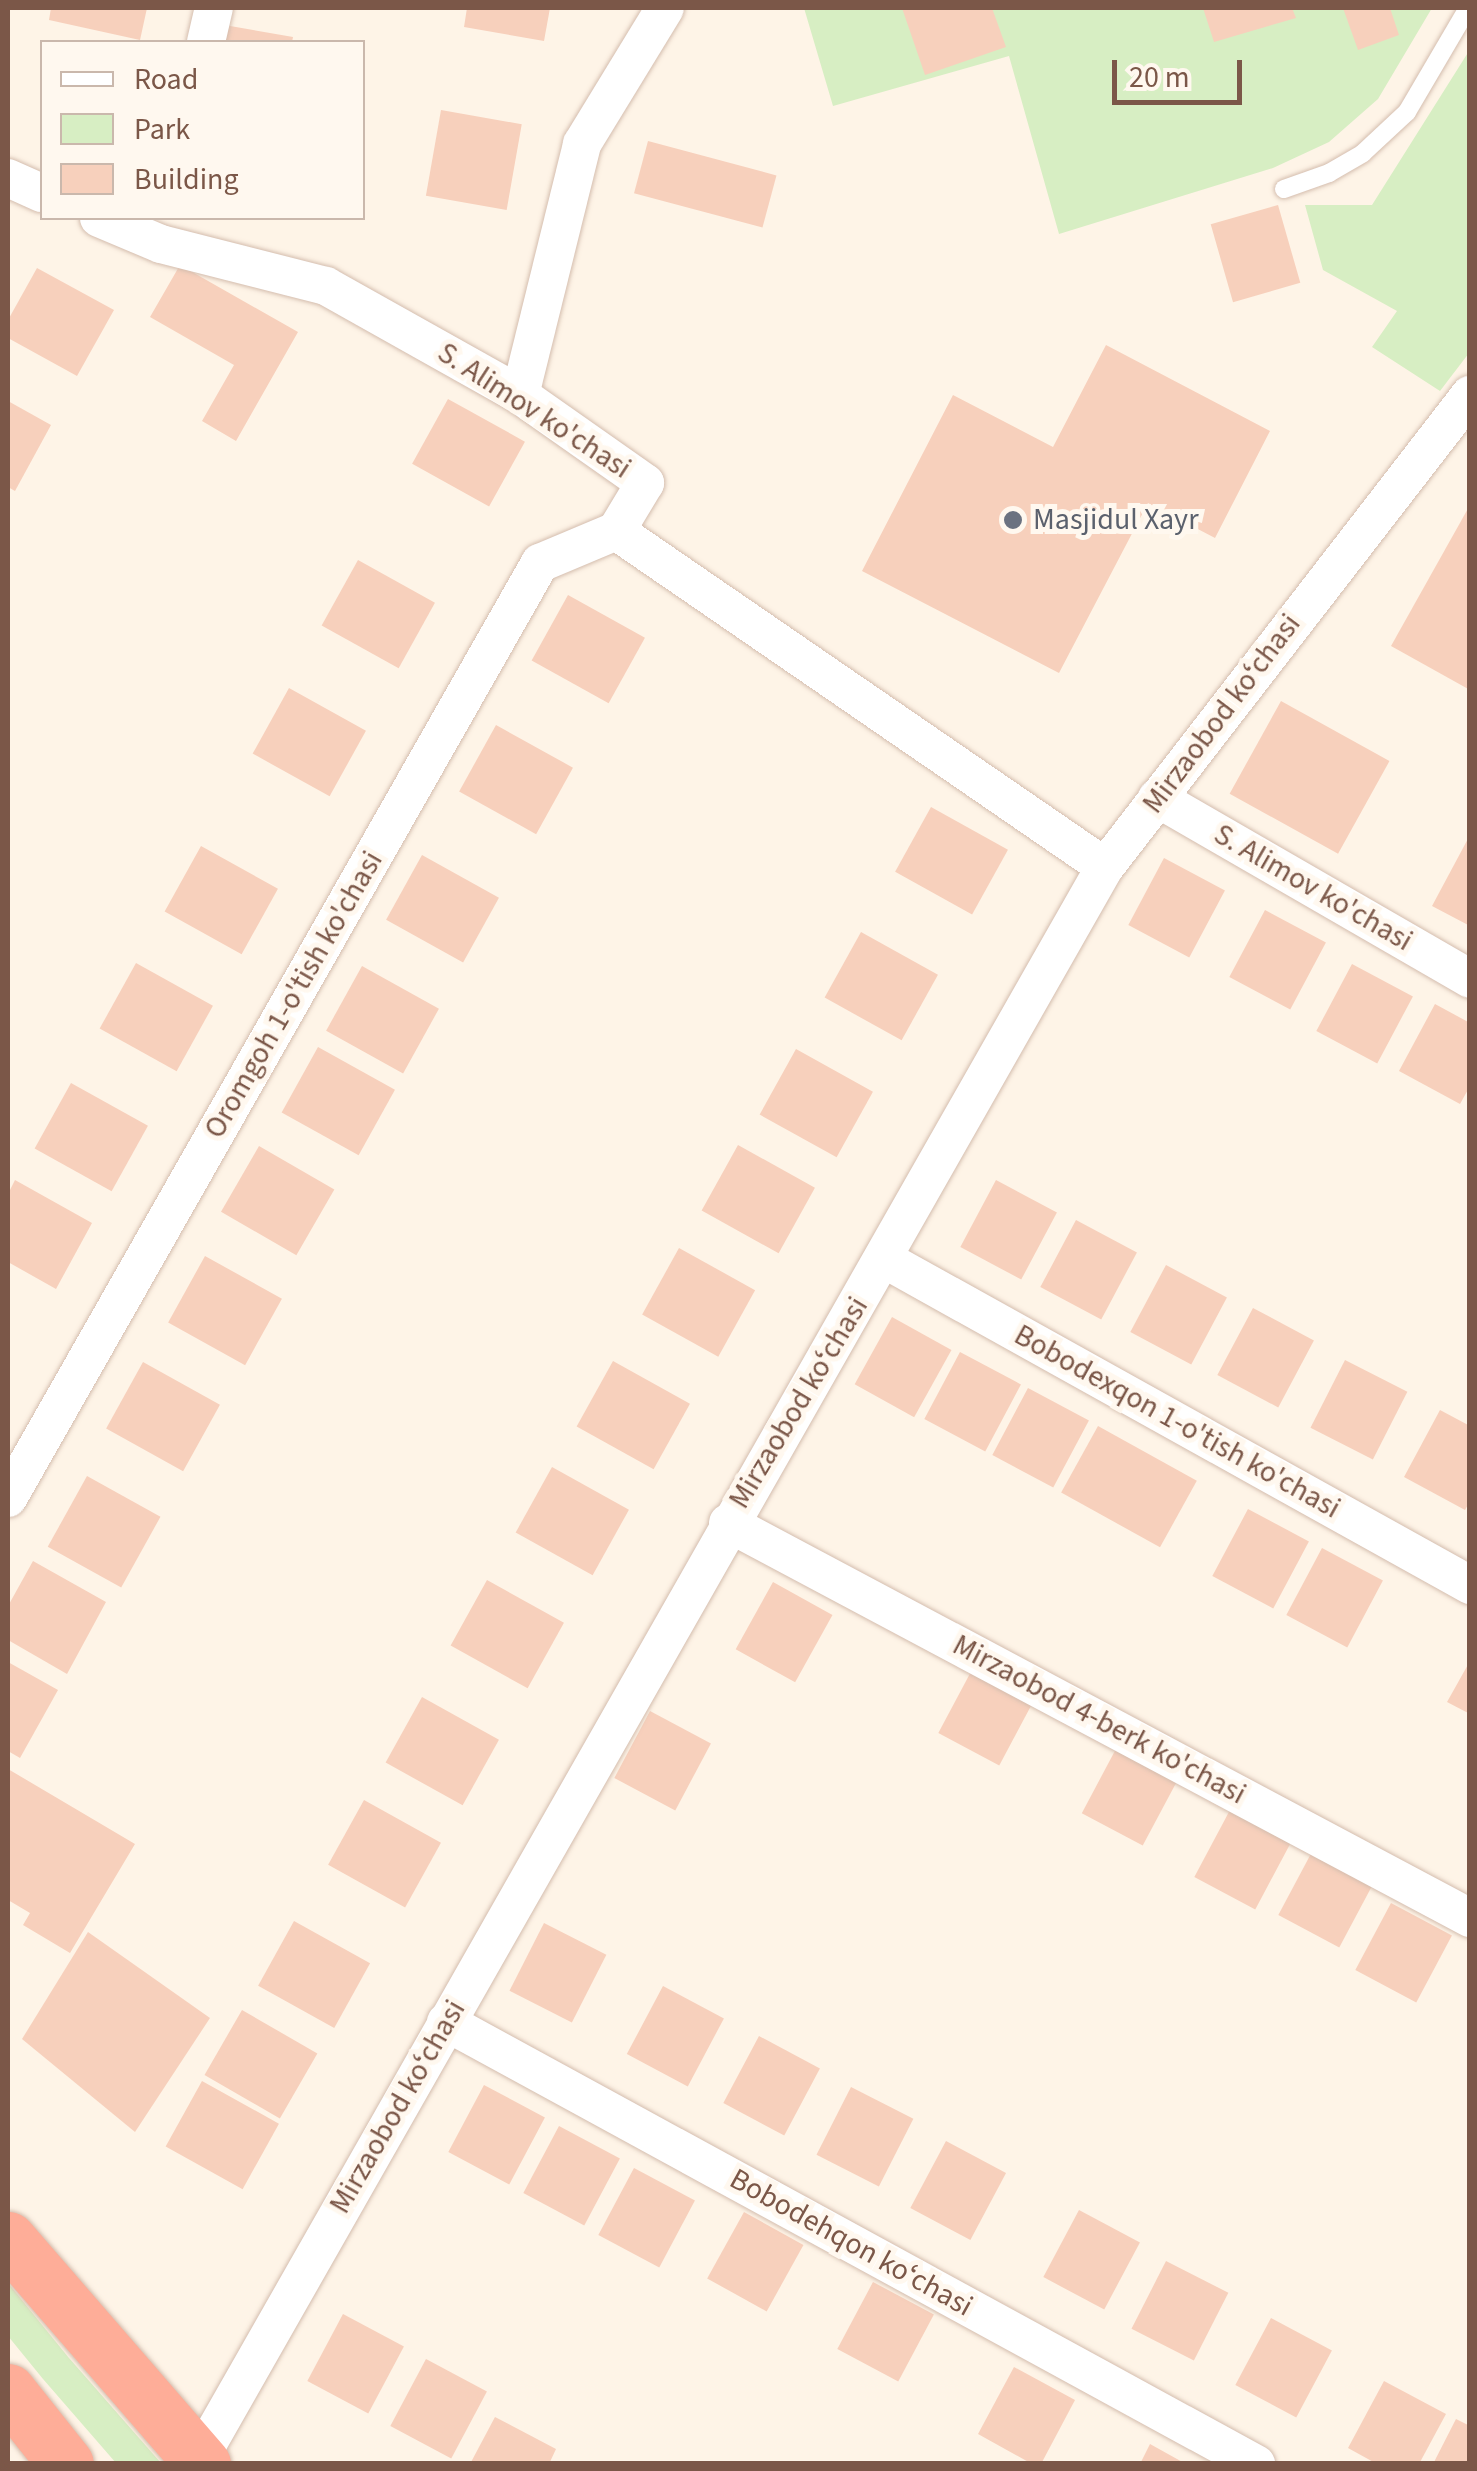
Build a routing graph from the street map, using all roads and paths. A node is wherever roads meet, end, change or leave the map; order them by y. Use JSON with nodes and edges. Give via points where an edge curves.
{"nodes":[{"id":1,"x":214,"y":8,"type":"edge"},
{"id":2,"x":665,"y":8,"type":"edge"},
{"id":3,"x":1468,"y":8,"type":"edge"},
{"id":4,"x":206,"y":40,"type":"edge"},
{"id":5,"x":1284,"y":189,"type":"dead end"},
{"id":6,"x":109,"y":220,"type":"edge"},
{"id":7,"x":164,"y":231,"type":"edge"},
{"id":8,"x":1470,"y":394,"type":"edge"},
{"id":9,"x":520,"y":395,"type":"junction"},
{"id":10,"x":1457,"y":429,"type":"edge"},
{"id":11,"x":616,"y":531,"type":"junction"},
{"id":12,"x":1158,"y":798,"type":"junction"},
{"id":13,"x":1105,"y":866,"type":"junction"},
{"id":14,"x":1470,"y":979,"type":"edge"},
{"id":15,"x":884,"y":1260,"type":"junction"},
{"id":16,"x":8,"y":1498,"type":"edge"},
{"id":17,"x":728,"y":1523,"type":"junction"},
{"id":18,"x":1470,"y":1584,"type":"edge"},
{"id":19,"x":1470,"y":1918,"type":"edge"},
{"id":20,"x":446,"y":2022,"type":"junction"},
{"id":21,"x":8,"y":2239,"type":"edge"},
{"id":22,"x":8,"y":2391,"type":"edge"},
{"id":23,"x":201,"y":2461,"type":"edge"},
{"id":24,"x":66,"y":2464,"type":"edge"},
{"id":25,"x":1256,"y":2464,"type":"edge"}],
"edges":[{"from":1,"to":4,"type":"street"},
{"from":2,"to":9,"type":"street","via":[[582,144]]},
{"from":3,"to":5,"type":"lane","via":[[1407,112],[1362,153]]},
{"from":6,"to":7,"type":"street","name":"S. Alimov ko'chasi"},
{"from":7,"to":9,"type":"street","name":"S. Alimov ko'chasi","via":[[326,286]]},
{"from":8,"to":10,"type":"street","name":"Mirzaobod koʻchasi"},
{"from":9,"to":11,"type":"street","name":"S. Alimov ko'chasi","via":[[645,484]]},
{"from":10,"to":12,"type":"street","name":"Mirzaobod koʻchasi"},
{"from":11,"to":13,"type":"street","name":"S. Alimov ko'chasi"},
{"from":11,"to":16,"type":"street","name":"Oromgoh 1-o'tish ko'chasi","via":[[540,563]]},
{"from":12,"to":13,"type":"street","name":"Mirzaobod koʻchasi"},
{"from":12,"to":14,"type":"street","name":"S. Alimov ko'chasi"},
{"from":13,"to":15,"type":"street","name":"Mirzaobod koʻchasi"},
{"from":15,"to":17,"type":"street","name":"Mirzaobod koʻchasi"},
{"from":15,"to":18,"type":"street","name":"Bobodexqon 1-o'tish ko'chasi"},
{"from":17,"to":19,"type":"street","name":"Mirzaobod 4-berk ko'chasi"},
{"from":17,"to":20,"type":"street","name":"Mirzaobod koʻchasi"},
{"from":20,"to":23,"type":"street","name":"Mirzaobod koʻchasi"},
{"from":20,"to":25,"type":"street","name":"Bobodehqon koʻchasi"},
{"from":21,"to":23,"type":"highway"},
{"from":22,"to":24,"type":"highway"}]}
